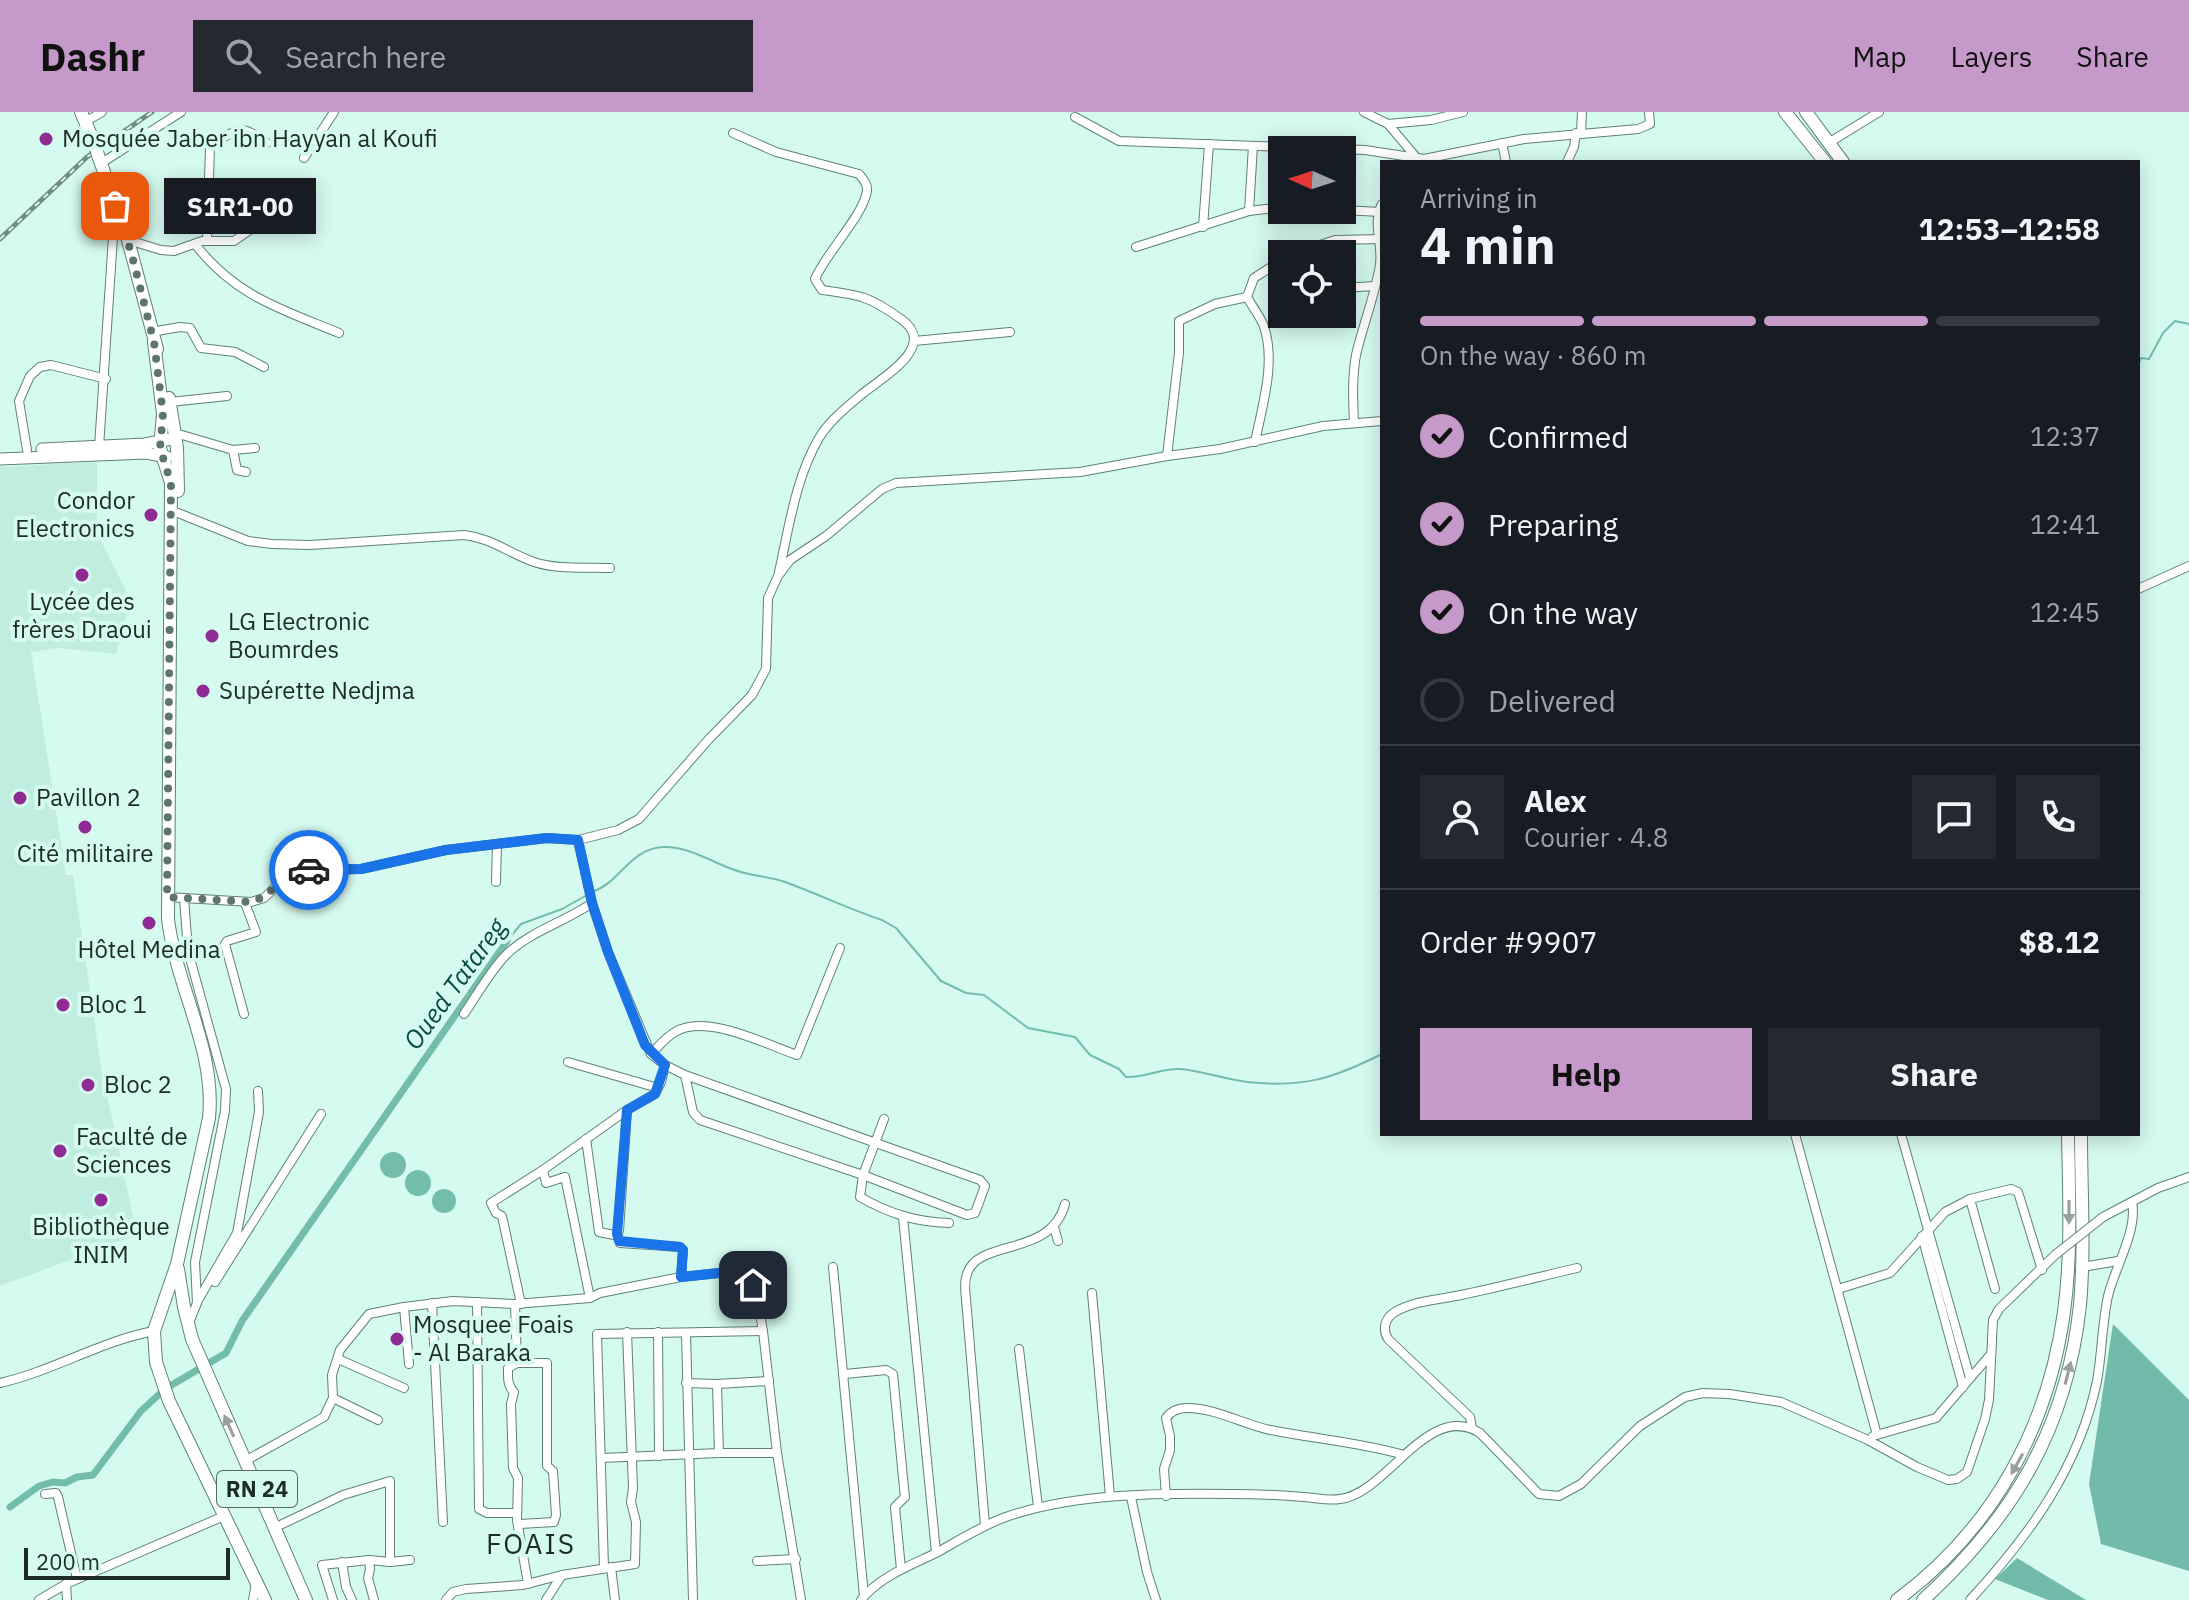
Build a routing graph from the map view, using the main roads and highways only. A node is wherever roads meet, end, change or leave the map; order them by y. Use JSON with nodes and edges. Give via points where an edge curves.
{"nodes":[{"id":1,"x":1785,"y":112,"type":"edge"},
{"id":2,"x":1806,"y":112,"type":"edge"},
{"id":3,"x":91,"y":134,"type":"edge"},
{"id":4,"x":1823,"y":158,"type":"edge"},
{"id":5,"x":1842,"y":160,"type":"edge"},
{"id":6,"x":153,"y":337,"type":"junction"},
{"id":7,"x":176,"y":436,"type":"junction"},
{"id":8,"x":160,"y":440,"type":"junction"},
{"id":9,"x":0,"y":451,"type":"edge"},
{"id":10,"x":162,"y":455,"type":"junction"},
{"id":11,"x":178,"y":457,"type":"junction"},
{"id":12,"x":0,"y":459,"type":"edge"},
{"id":13,"x":175,"y":897,"type":"junction"},
{"id":14,"x":2068,"y":1136,"type":"edge"},
{"id":15,"x":2081,"y":1136,"type":"edge"},
{"id":16,"x":177,"y":1264,"type":"junction"},
{"id":17,"x":265,"y":1600,"type":"edge"},
{"id":18,"x":306,"y":1600,"type":"edge"},
{"id":19,"x":1897,"y":1600,"type":"edge"},
{"id":20,"x":1923,"y":1600,"type":"edge"}],
"edges":[{"from":1,"to":4,"type":"main road"},
{"from":2,"to":5,"type":"main road"},
{"from":3,"to":6,"type":"main road","number":"RN 24","via":[[126,234]]},
{"from":6,"to":7,"type":"main road","number":"RN 24"},
{"from":6,"to":8,"type":"main road","number":"RN 24","via":[[163,414]]},
{"from":7,"to":8,"type":"main road"},
{"from":7,"to":11,"type":"main road","number":"RN 24"},
{"from":8,"to":9,"type":"main road"},
{"from":8,"to":10,"type":"main road","number":"RN 24"},
{"from":10,"to":11,"type":"main road"},
{"from":10,"to":12,"type":"main road"},
{"from":10,"to":13,"type":"main road","number":"RN 24","via":[[170,477],[172,514]]},
{"from":11,"to":13,"type":"main road","number":"RN 24"},
{"from":13,"to":16,"type":"main road","number":"RN 24","via":[[181,978],[210,1094]]},
{"from":14,"to":19,"type":"main road","one_way":true,"via":[[2065,1310],[2036,1427],[1998,1496],[1969,1533]]},
{"from":20,"to":15,"type":"main road","one_way":true,"via":[[1990,1531],[2018,1493],[2053,1423],[2078,1318]]},
{"from":16,"to":17,"type":"main road","number":"RN 24","via":[[154,1331],[159,1377]]},
{"from":18,"to":16,"type":"main road","number":"RN 24","one_way":true,"via":[[190,1332]]}]}
